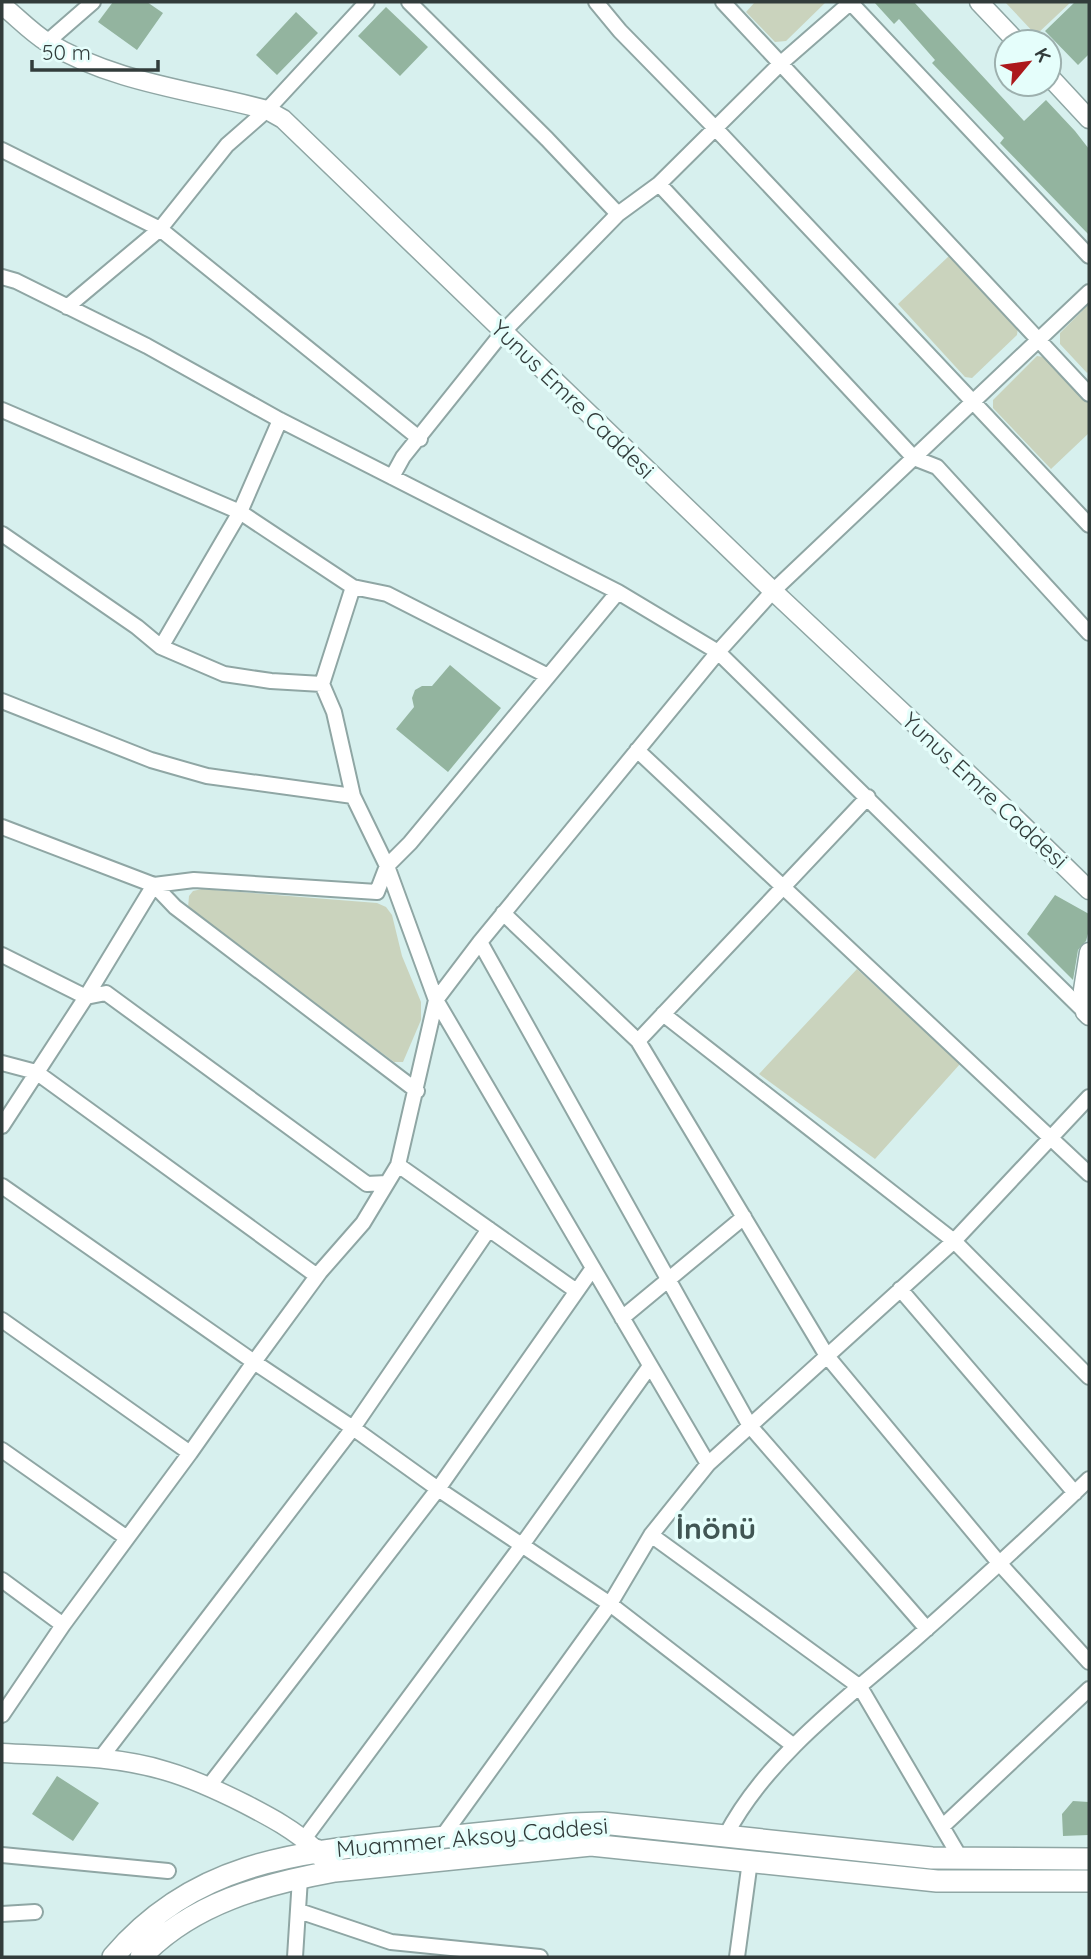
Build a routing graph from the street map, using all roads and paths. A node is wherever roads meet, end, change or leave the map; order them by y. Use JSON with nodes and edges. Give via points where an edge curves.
{"nodes":[{"id":1,"x":93,"y":2,"type":"edge"},
{"id":2,"x":367,"y":2,"type":"edge"},
{"id":3,"x":410,"y":2,"type":"edge"},
{"id":4,"x":596,"y":2,"type":"edge"},
{"id":5,"x":723,"y":2,"type":"edge"},
{"id":6,"x":851,"y":2,"type":"edge"},
{"id":7,"x":979,"y":2,"type":"edge"},
{"id":8,"x":2,"y":5,"type":"edge"},
{"id":9,"x":1004,"y":28,"type":"edge"},
{"id":10,"x":47,"y":42,"type":"junction"},
{"id":11,"x":780,"y":64,"type":"junction"},
{"id":12,"x":1063,"y":91,"type":"edge"},
{"id":13,"x":267,"y":110,"type":"junction"},
{"id":14,"x":1089,"y":119,"type":"edge"},
{"id":15,"x":716,"y":130,"type":"junction"},
{"id":16,"x":2,"y":150,"type":"edge"},
{"id":17,"x":659,"y":184,"type":"junction"},
{"id":18,"x":618,"y":214,"type":"junction"},
{"id":19,"x":160,"y":229,"type":"junction"},
{"id":20,"x":1089,"y":256,"type":"edge"},
{"id":21,"x":2,"y":277,"type":"edge"},
{"id":22,"x":1089,"y":292,"type":"edge"},
{"id":23,"x":67,"y":307,"type":"junction"},
{"id":24,"x":503,"y":332,"type":"junction"},
{"id":25,"x":1038,"y":340,"type":"junction"},
{"id":26,"x":1089,"y":394,"type":"edge"},
{"id":27,"x":973,"y":402,"type":"junction"},
{"id":28,"x":2,"y":410,"type":"edge"},
{"id":29,"x":280,"y":420,"type":"junction"},
{"id":30,"x":420,"y":439,"type":"junction"},
{"id":31,"x":914,"y":458,"type":"junction"},
{"id":32,"x":392,"y":477,"type":"junction"},
{"id":33,"x":240,"y":512,"type":"junction"},
{"id":34,"x":1089,"y":525,"type":"edge"},
{"id":35,"x":2,"y":534,"type":"edge"},
{"id":36,"x":353,"y":587,"type":"junction"},
{"id":37,"x":773,"y":591,"type":"junction"},
{"id":38,"x":618,"y":592,"type":"junction"},
{"id":39,"x":1089,"y":633,"type":"edge"},
{"id":40,"x":161,"y":648,"type":"junction"},
{"id":41,"x":718,"y":652,"type":"junction"},
{"id":42,"x":548,"y":676,"type":"junction"},
{"id":43,"x":321,"y":684,"type":"junction"},
{"id":44,"x":2,"y":701,"type":"edge"},
{"id":45,"x":637,"y":751,"type":"junction"},
{"id":46,"x":354,"y":796,"type":"junction"},
{"id":47,"x":868,"y":797,"type":"junction"},
{"id":48,"x":2,"y":827,"type":"edge"},
{"id":49,"x":387,"y":866,"type":"junction"},
{"id":50,"x":154,"y":885,"type":"junction"},
{"id":51,"x":783,"y":887,"type":"junction"},
{"id":52,"x":1089,"y":890,"type":"edge"},
{"id":53,"x":503,"y":913,"type":"junction"},
{"id":54,"x":480,"y":942,"type":"junction"},
{"id":55,"x":1089,"y":952,"type":"edge"},
{"id":56,"x":2,"y":955,"type":"edge"},
{"id":57,"x":86,"y":996,"type":"junction"},
{"id":58,"x":436,"y":1000,"type":"junction"},
{"id":59,"x":663,"y":1014,"type":"junction"},
{"id":60,"x":1087,"y":1014,"type":"edge"},
{"id":61,"x":638,"y":1041,"type":"junction"},
{"id":62,"x":2,"y":1063,"type":"edge"},
{"id":63,"x":36,"y":1072,"type":"junction"},
{"id":64,"x":417,"y":1091,"type":"junction"},
{"id":65,"x":1089,"y":1097,"type":"edge"},
{"id":66,"x":2,"y":1126,"type":"edge"},
{"id":67,"x":1051,"y":1138,"type":"junction"},
{"id":68,"x":398,"y":1165,"type":"junction"},
{"id":69,"x":1089,"y":1174,"type":"edge"},
{"id":70,"x":387,"y":1183,"type":"junction"},
{"id":71,"x":2,"y":1186,"type":"edge"},
{"id":72,"x":744,"y":1217,"type":"junction"},
{"id":73,"x":489,"y":1230,"type":"junction"},
{"id":74,"x":954,"y":1241,"type":"junction"},
{"id":75,"x":593,"y":1268,"type":"junction"},
{"id":76,"x":317,"y":1276,"type":"junction"},
{"id":77,"x":668,"y":1279,"type":"junction"},
{"id":78,"x":901,"y":1289,"type":"junction"},
{"id":79,"x":575,"y":1290,"type":"junction"},
{"id":80,"x":622,"y":1318,"type":"junction"},
{"id":81,"x":2,"y":1320,"type":"edge"},
{"id":82,"x":827,"y":1356,"type":"junction"},
{"id":83,"x":254,"y":1362,"type":"junction"},
{"id":84,"x":650,"y":1366,"type":"junction"},
{"id":85,"x":1089,"y":1377,"type":"edge"},
{"id":86,"x":750,"y":1426,"type":"junction"},
{"id":87,"x":353,"y":1428,"type":"junction"},
{"id":88,"x":2,"y":1450,"type":"edge"},
{"id":89,"x":190,"y":1453,"type":"junction"},
{"id":90,"x":708,"y":1464,"type":"junction"},
{"id":91,"x":1089,"y":1479,"type":"edge"},
{"id":92,"x":438,"y":1489,"type":"junction"},
{"id":93,"x":1076,"y":1493,"type":"junction"},
{"id":94,"x":651,"y":1535,"type":"junction"},
{"id":95,"x":127,"y":1538,"type":"junction"},
{"id":96,"x":522,"y":1545,"type":"junction"},
{"id":97,"x":1000,"y":1564,"type":"junction"},
{"id":98,"x":2,"y":1580,"type":"edge"},
{"id":99,"x":610,"y":1604,"type":"junction"},
{"id":100,"x":64,"y":1625,"type":"junction"},
{"id":101,"x":927,"y":1629,"type":"junction"},
{"id":102,"x":1089,"y":1662,"type":"edge"},
{"id":103,"x":860,"y":1687,"type":"junction"},
{"id":104,"x":1089,"y":1689,"type":"edge"},
{"id":105,"x":6,"y":1699,"type":"edge"},
{"id":106,"x":2,"y":1715,"type":"edge"},
{"id":107,"x":794,"y":1746,"type":"junction"},
{"id":108,"x":2,"y":1753,"type":"edge"},
{"id":109,"x":100,"y":1759,"type":"junction"},
{"id":110,"x":209,"y":1786,"type":"junction"},
{"id":111,"x":943,"y":1826,"type":"junction"},
{"id":112,"x":726,"y":1835,"type":"junction"},
{"id":113,"x":442,"y":1837,"type":"junction"},
{"id":114,"x":310,"y":1845,"type":"junction"},
{"id":115,"x":2,"y":1855,"type":"edge"},
{"id":116,"x":961,"y":1859,"type":"junction"},
{"id":117,"x":1089,"y":1860,"type":"edge"},
{"id":118,"x":750,"y":1861,"type":"junction"},
{"id":119,"x":168,"y":1871,"type":"dead end"},
{"id":120,"x":335,"y":1871,"type":"junction"},
{"id":121,"x":300,"y":1878,"type":"junction"},
{"id":122,"x":1089,"y":1881,"type":"edge"},
{"id":123,"x":299,"y":1911,"type":"junction"},
{"id":124,"x":35,"y":1912,"type":"dead end"},
{"id":125,"x":2,"y":1914,"type":"edge"},
{"id":126,"x":113,"y":1957,"type":"edge"},
{"id":127,"x":141,"y":1957,"type":"edge"},
{"id":128,"x":295,"y":1957,"type":"edge"},
{"id":129,"x":540,"y":1957,"type":"edge"},
{"id":130,"x":737,"y":1957,"type":"edge"}],
"edges":[{"from":1,"to":10,"type":"street"},
{"from":2,"to":13,"type":"street"},
{"from":3,"to":18,"type":"street"},
{"from":4,"to":15,"type":"street"},
{"from":5,"to":11,"type":"street"},
{"from":6,"to":11,"type":"street"},
{"from":6,"to":20,"type":"street"},
{"from":7,"to":9,"type":"street"},
{"from":8,"to":10,"type":"street","name":"Yunus Emre Caddesi"},
{"from":10,"to":13,"type":"street","name":"Yunus Emre Caddesi","via":[[132,79]]},
{"from":11,"to":15,"type":"street"},
{"from":11,"to":25,"type":"street"},
{"from":12,"to":14,"type":"street"},
{"from":13,"to":19,"type":"street","via":[[227,145]]},
{"from":13,"to":24,"type":"street","name":"Yunus Emre Caddesi","via":[[300,134]]},
{"from":15,"to":17,"type":"street"},
{"from":15,"to":27,"type":"street"},
{"from":16,"to":19,"type":"street"},
{"from":17,"to":18,"type":"street"},
{"from":17,"to":31,"type":"street"},
{"from":18,"to":24,"type":"street"},
{"from":19,"to":23,"type":"street"},
{"from":19,"to":30,"type":"street"},
{"from":21,"to":23,"type":"street"},
{"from":22,"to":25,"type":"street"},
{"from":23,"to":29,"type":"street"},
{"from":24,"to":30,"type":"street"},
{"from":24,"to":37,"type":"street","name":"Yunus Emre Caddesi"},
{"from":25,"to":26,"type":"street"},
{"from":25,"to":27,"type":"street"},
{"from":27,"to":31,"type":"street"},
{"from":27,"to":34,"type":"street"},
{"from":28,"to":33,"type":"street"},
{"from":29,"to":32,"type":"street"},
{"from":29,"to":33,"type":"street"},
{"from":30,"to":32,"type":"street"},
{"from":31,"to":37,"type":"street"},
{"from":31,"to":39,"type":"street","via":[[937,467]]},
{"from":32,"to":38,"type":"street"},
{"from":33,"to":36,"type":"street"},
{"from":33,"to":40,"type":"street"},
{"from":35,"to":40,"type":"street"},
{"from":36,"to":42,"type":"street","via":[[387,594]]},
{"from":36,"to":43,"type":"street"},
{"from":37,"to":41,"type":"street"},
{"from":37,"to":52,"type":"street","name":"Yunus Emre Caddesi"},
{"from":38,"to":41,"type":"street"},
{"from":38,"to":42,"type":"street"},
{"from":40,"to":43,"type":"street","via":[[224,674]]},
{"from":41,"to":45,"type":"street"},
{"from":41,"to":47,"type":"street"},
{"from":42,"to":49,"type":"street"},
{"from":43,"to":46,"type":"street","via":[[334,712]]},
{"from":44,"to":46,"type":"street","via":[[151,761],[196,773]]},
{"from":45,"to":51,"type":"street"},
{"from":45,"to":53,"type":"street"},
{"from":46,"to":49,"type":"street"},
{"from":47,"to":51,"type":"street"},
{"from":47,"to":60,"type":"street"},
{"from":48,"to":50,"type":"street"},
{"from":49,"to":50,"type":"street","via":[[377,892],[194,880]]},
{"from":49,"to":58,"type":"street"},
{"from":50,"to":57,"type":"street"},
{"from":50,"to":64,"type":"street","via":[[175,907]]},
{"from":51,"to":59,"type":"street"},
{"from":51,"to":67,"type":"street"},
{"from":53,"to":54,"type":"street"},
{"from":53,"to":61,"type":"street"},
{"from":54,"to":58,"type":"street"},
{"from":54,"to":77,"type":"street"},
{"from":55,"to":60,"type":"street","via":[[1083,990]]},
{"from":56,"to":57,"type":"street"},
{"from":57,"to":63,"type":"street"},
{"from":57,"to":70,"type":"street","via":[[106,993],[367,1184]]},
{"from":58,"to":64,"type":"street"},
{"from":58,"to":75,"type":"street"},
{"from":59,"to":61,"type":"street"},
{"from":59,"to":74,"type":"street"},
{"from":61,"to":72,"type":"street"},
{"from":62,"to":63,"type":"street"},
{"from":63,"to":66,"type":"street"},
{"from":63,"to":76,"type":"street"},
{"from":64,"to":68,"type":"street"},
{"from":65,"to":67,"type":"street"},
{"from":67,"to":69,"type":"street"},
{"from":67,"to":74,"type":"street"},
{"from":68,"to":70,"type":"street"},
{"from":68,"to":73,"type":"street"},
{"from":70,"to":76,"type":"street","via":[[363,1223]]},
{"from":71,"to":83,"type":"street"},
{"from":72,"to":77,"type":"street"},
{"from":72,"to":82,"type":"street"},
{"from":73,"to":79,"type":"street"},
{"from":73,"to":87,"type":"street"},
{"from":74,"to":78,"type":"street"},
{"from":74,"to":85,"type":"street"},
{"from":75,"to":79,"type":"street"},
{"from":75,"to":80,"type":"street"},
{"from":76,"to":83,"type":"street"},
{"from":77,"to":80,"type":"street"},
{"from":77,"to":86,"type":"street"},
{"from":78,"to":82,"type":"street"},
{"from":78,"to":93,"type":"street"},
{"from":79,"to":92,"type":"street"},
{"from":80,"to":84,"type":"street"},
{"from":81,"to":89,"type":"street"},
{"from":82,"to":86,"type":"street"},
{"from":82,"to":97,"type":"street"},
{"from":83,"to":87,"type":"street"},
{"from":83,"to":89,"type":"street"},
{"from":84,"to":90,"type":"street"},
{"from":84,"to":96,"type":"street"},
{"from":86,"to":90,"type":"street"},
{"from":86,"to":101,"type":"street"},
{"from":87,"to":92,"type":"street"},
{"from":87,"to":109,"type":"street"},
{"from":88,"to":95,"type":"street"},
{"from":89,"to":95,"type":"street"},
{"from":90,"to":94,"type":"street"},
{"from":91,"to":93,"type":"street"},
{"from":92,"to":96,"type":"street"},
{"from":92,"to":110,"type":"street"},
{"from":93,"to":97,"type":"street"},
{"from":94,"to":99,"type":"street"},
{"from":94,"to":103,"type":"street"},
{"from":95,"to":100,"type":"street"},
{"from":96,"to":99,"type":"street"},
{"from":96,"to":114,"type":"street"},
{"from":97,"to":101,"type":"street"},
{"from":97,"to":102,"type":"street"},
{"from":98,"to":100,"type":"street"},
{"from":99,"to":107,"type":"street"},
{"from":99,"to":113,"type":"street"},
{"from":100,"to":105,"type":"street"},
{"from":101,"to":103,"type":"street"},
{"from":103,"to":107,"type":"street"},
{"from":103,"to":111,"type":"street"},
{"from":104,"to":111,"type":"street"},
{"from":105,"to":106,"type":"street"},
{"from":107,"to":112,"type":"street","via":[[744,1804]]},
{"from":108,"to":109,"type":"street","name":"Muammer Aksoy Caddesi"},
{"from":109,"to":110,"type":"street","name":"Muammer Aksoy Caddesi","via":[[164,1770]]},
{"from":110,"to":114,"type":"street","name":"Muammer Aksoy Caddesi","via":[[271,1818]]},
{"from":111,"to":116,"type":"street"},
{"from":112,"to":113,"type":"main road","name":"Muammer Aksoy Caddesi","via":[[588,1823]]},
{"from":112,"to":116,"type":"main road","name":"Muammer Aksoy Caddesi"},
{"from":113,"to":114,"type":"main road","name":"Muammer Aksoy Caddesi"},
{"from":114,"to":120,"type":"main road"},
{"from":114,"to":126,"type":"main road","via":[[195,1890],[155,1915]]},
{"from":115,"to":119,"type":"street"},
{"from":116,"to":117,"type":"main road","name":"Muammer Aksoy Caddesi"},
{"from":118,"to":120,"type":"main road","via":[[591,1845]]},
{"from":118,"to":122,"type":"main road","via":[[937,1881]]},
{"from":118,"to":130,"type":"street"},
{"from":120,"to":121,"type":"main road"},
{"from":121,"to":123,"type":"street"},
{"from":121,"to":127,"type":"main road","via":[[213,1906],[176,1927]]},
{"from":123,"to":128,"type":"street"},
{"from":123,"to":129,"type":"street","via":[[391,1942]]},
{"from":124,"to":125,"type":"street"}]}
